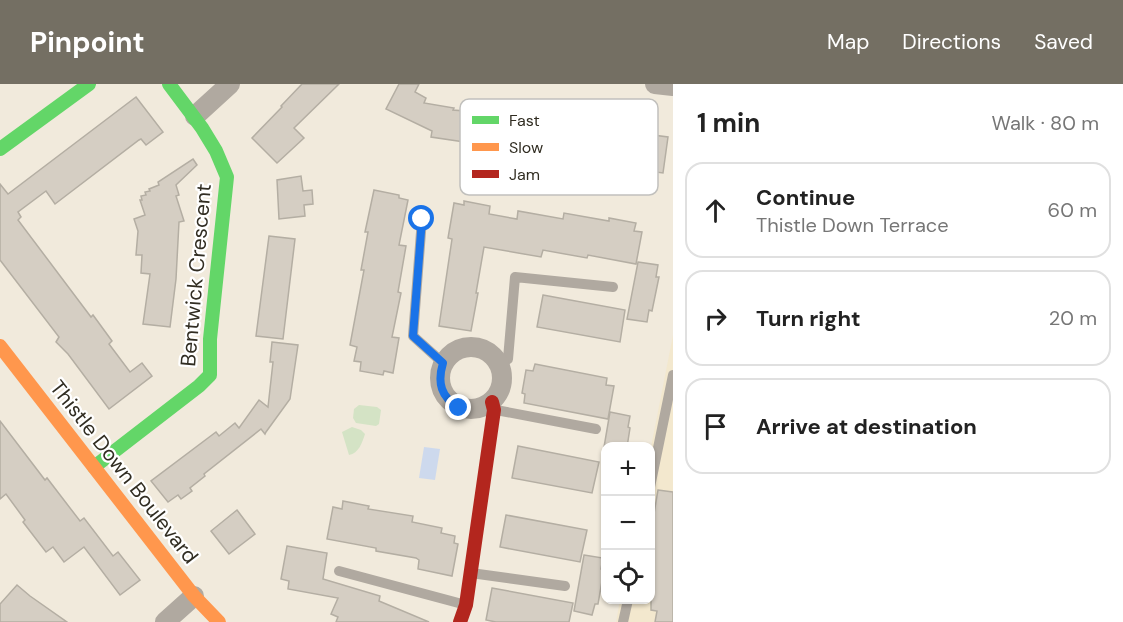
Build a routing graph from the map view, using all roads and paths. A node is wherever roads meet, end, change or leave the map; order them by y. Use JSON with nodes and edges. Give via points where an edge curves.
{"nodes":[{"id":1,"x":89,"y":84,"type":"edge"},
{"id":2,"x":169,"y":84,"type":"edge"},
{"id":3,"x":230,"y":84,"type":"edge"},
{"id":4,"x":655,"y":84,"type":"edge"},
{"id":5,"x":673,"y":86,"type":"edge"},
{"id":6,"x":195,"y":116,"type":"junction"},
{"id":7,"x":0,"y":149,"type":"edge"},
{"id":8,"x":422,"y":219,"type":"dead end"},
{"id":9,"x":613,"y":287,"type":"dead end"},
{"id":10,"x":0,"y":346,"type":"edge"},
{"id":11,"x":443,"y":363,"type":"junction"},
{"id":12,"x":499,"y":365,"type":"junction"},
{"id":13,"x":673,"y":375,"type":"edge"},
{"id":14,"x":493,"y":406,"type":"junction"},
{"id":15,"x":597,"y":429,"type":"dead end"},
{"id":16,"x":94,"y":467,"type":"junction"},
{"id":17,"x":655,"y":467,"type":"edge"},
{"id":18,"x":339,"y":572,"type":"dead end"},
{"id":19,"x":470,"y":573,"type":"junction"},
{"id":20,"x":565,"y":586,"type":"dead end"},
{"id":21,"x":194,"y":596,"type":"junction"},
{"id":22,"x":627,"y":604,"type":"edge"},
{"id":23,"x":466,"y":605,"type":"junction"},
{"id":24,"x":165,"y":622,"type":"edge"},
{"id":25,"x":219,"y":622,"type":"edge"},
{"id":26,"x":460,"y":622,"type":"edge"},
{"id":27,"x":623,"y":622,"type":"edge"}],
"edges":[{"from":1,"to":7,"type":"street"},
{"from":2,"to":6,"type":"street","name":"Bentwick Crescent"},
{"from":3,"to":6,"type":"street"},
{"from":4,"to":5,"type":"street"},
{"from":6,"to":16,"type":"street","name":"Bentwick Crescent","via":[[219,153],[226,177],[210,375]]},
{"from":8,"to":11,"type":"lane","via":[[413,336]]},
{"from":9,"to":12,"type":"lane","via":[[515,277],[508,359]]},
{"from":10,"to":16,"type":"street","name":"Thistle Down Boulevard"},
{"from":11,"to":12,"type":"street","via":[[456,351],[473,347],[484,350]]},
{"from":11,"to":14,"type":"street","via":[[440,385],[449,402],[470,410]]},
{"from":12,"to":14,"type":"street","via":[[502,383]]},
{"from":13,"to":17,"type":"lane"},
{"from":14,"to":15,"type":"lane"},
{"from":14,"to":19,"type":"street"},
{"from":16,"to":21,"type":"street","name":"Thistle Down Boulevard"},
{"from":18,"to":23,"type":"lane"},
{"from":19,"to":20,"type":"lane"},
{"from":19,"to":23,"type":"street"},
{"from":21,"to":24,"type":"street"},
{"from":21,"to":25,"type":"street","name":"Thistle Down Boulevard"},
{"from":22,"to":27,"type":"lane"},
{"from":23,"to":26,"type":"street"}]}
